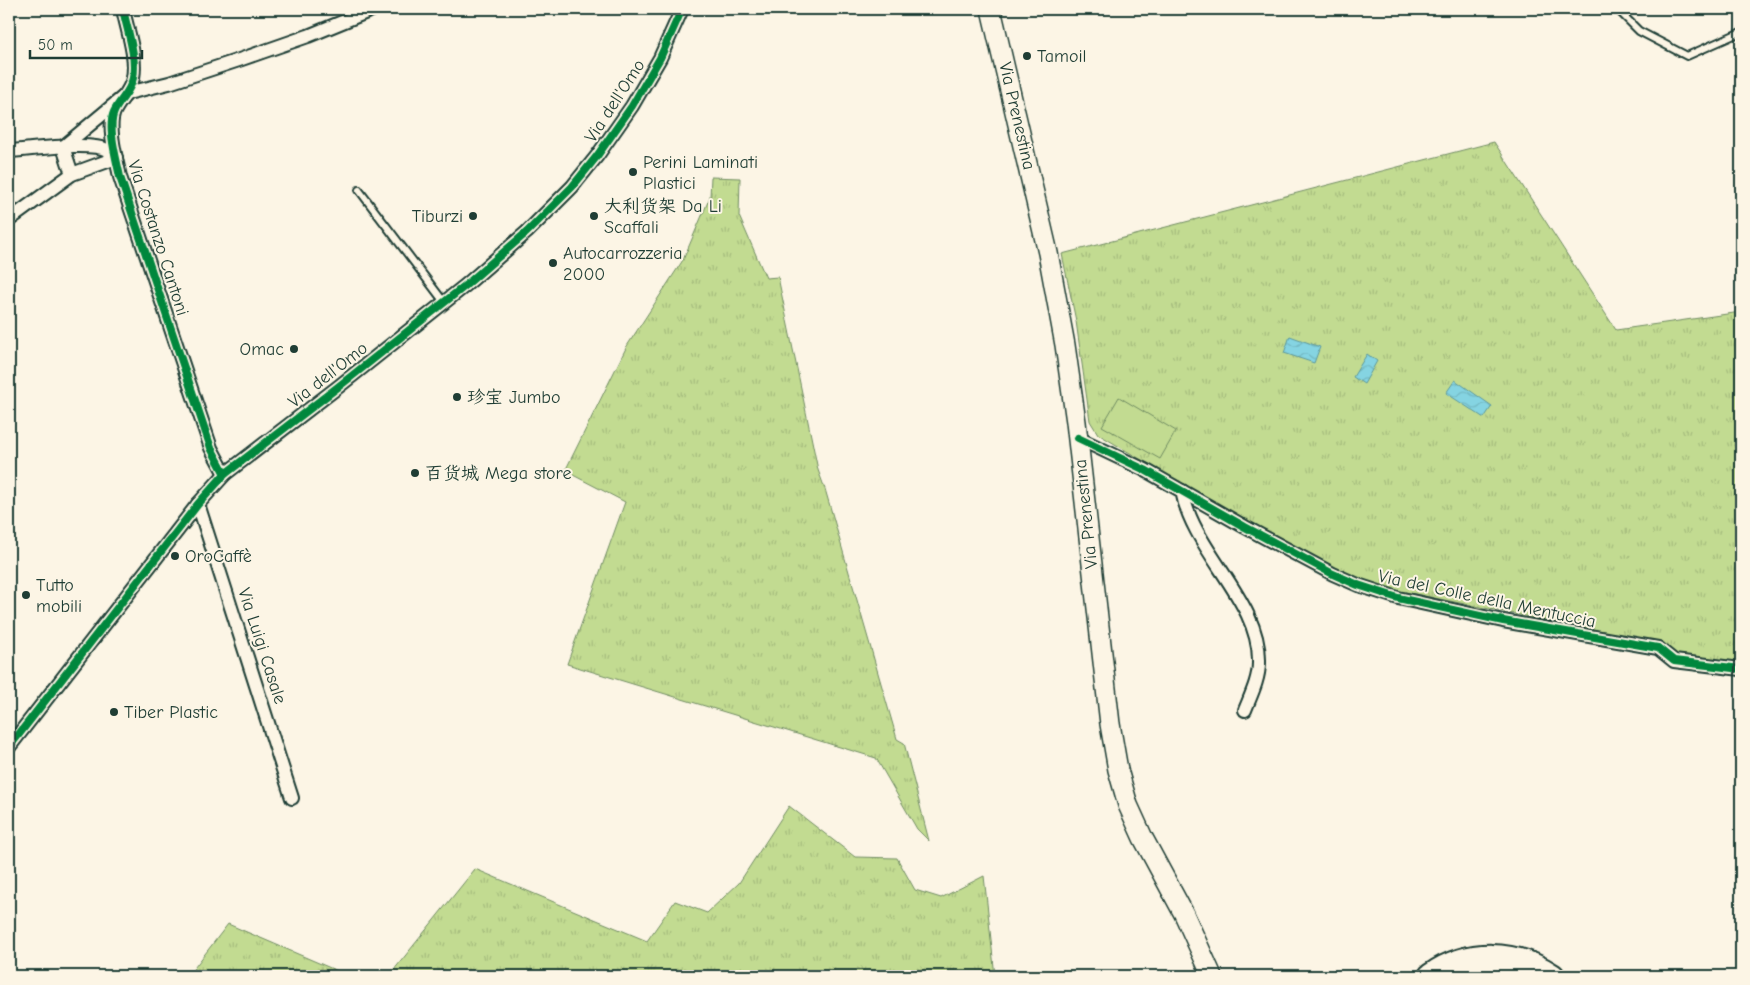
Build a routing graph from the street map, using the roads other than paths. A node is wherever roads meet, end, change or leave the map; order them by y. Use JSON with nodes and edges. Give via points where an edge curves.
{"nodes":[{"id":1,"x":123,"y":9,"type":"edge"},
{"id":2,"x":374,"y":9,"type":"edge"},
{"id":3,"x":682,"y":9,"type":"edge"},
{"id":4,"x":991,"y":9,"type":"edge"},
{"id":5,"x":1618,"y":9,"type":"edge"},
{"id":6,"x":1741,"y":32,"type":"edge"},
{"id":7,"x":128,"y":93,"type":"junction"},
{"id":8,"x":63,"y":147,"type":"junction"},
{"id":9,"x":9,"y":151,"type":"edge"},
{"id":10,"x":116,"y":158,"type":"junction"},
{"id":11,"x":72,"y":174,"type":"junction"},
{"id":12,"x":359,"y":190,"type":"dead end"},
{"id":13,"x":9,"y":220,"type":"edge"},
{"id":14,"x":444,"y":302,"type":"junction"},
{"id":15,"x":1078,"y":438,"type":"junction"},
{"id":16,"x":225,"y":474,"type":"junction"},
{"id":17,"x":1182,"y":491,"type":"junction"},
{"id":18,"x":198,"y":504,"type":"junction"},
{"id":19,"x":1741,"y":669,"type":"edge"},
{"id":20,"x":1245,"y":710,"type":"dead end"},
{"id":21,"x":9,"y":747,"type":"edge"},
{"id":22,"x":292,"y":798,"type":"dead end"},
{"id":23,"x":1212,"y":976,"type":"edge"},
{"id":24,"x":1431,"y":976,"type":"edge"},
{"id":25,"x":1483,"y":976,"type":"edge"},
{"id":26,"x":1498,"y":976,"type":"edge"},
{"id":27,"x":1552,"y":976,"type":"edge"}],
"edges":[{"from":1,"to":7,"type":"street","name":"Via Costanzo Cantoni","via":[[133,59]]},
{"from":2,"to":7,"type":"street","via":[[239,60]]},
{"from":3,"to":14,"type":"street","name":"Via dell'Omo","via":[[651,75],[580,178],[526,232]]},
{"from":4,"to":15,"type":"main road","name":"Via Prenestina","via":[[1058,301]]},
{"from":5,"to":6,"type":"lane","via":[[1639,31],[1687,56]]},
{"from":7,"to":8,"type":"street"},
{"from":7,"to":10,"type":"street","name":"Via Costanzo Cantoni","via":[[114,112]]},
{"from":8,"to":9,"type":"street"},
{"from":8,"to":10,"type":"street","via":[[102,148]]},
{"from":8,"to":11,"type":"street"},
{"from":10,"to":11,"type":"street"},
{"from":10,"to":16,"type":"street","name":"Via Costanzo Cantoni","via":[[211,448]]},
{"from":11,"to":13,"type":"street"},
{"from":12,"to":14,"type":"lane"},
{"from":14,"to":16,"type":"street","name":"Via dell'Omo"},
{"from":15,"to":17,"type":"street","name":"Via del Colle della Mentuccia"},
{"from":15,"to":23,"type":"main road","name":"Via Prenestina","via":[[1109,715],[1123,793]]},
{"from":16,"to":18,"type":"street","name":"Via dell'Omo"},
{"from":17,"to":19,"type":"street","name":"Via del Colle della Mentuccia","via":[[1333,574],[1381,593],[1503,621],[1658,648],[1674,660]]},
{"from":17,"to":20,"type":"street","via":[[1197,533],[1240,602],[1255,633],[1258,672]]},
{"from":18,"to":21,"type":"street","name":"Via dell'Omo"},
{"from":18,"to":22,"type":"street","name":"Via Luigi Casale"},
{"from":24,"to":27,"type":"highway","via":[[1460,961],[1495,956],[1524,961]]},
{"from":25,"to":26,"type":"highway"}]}
